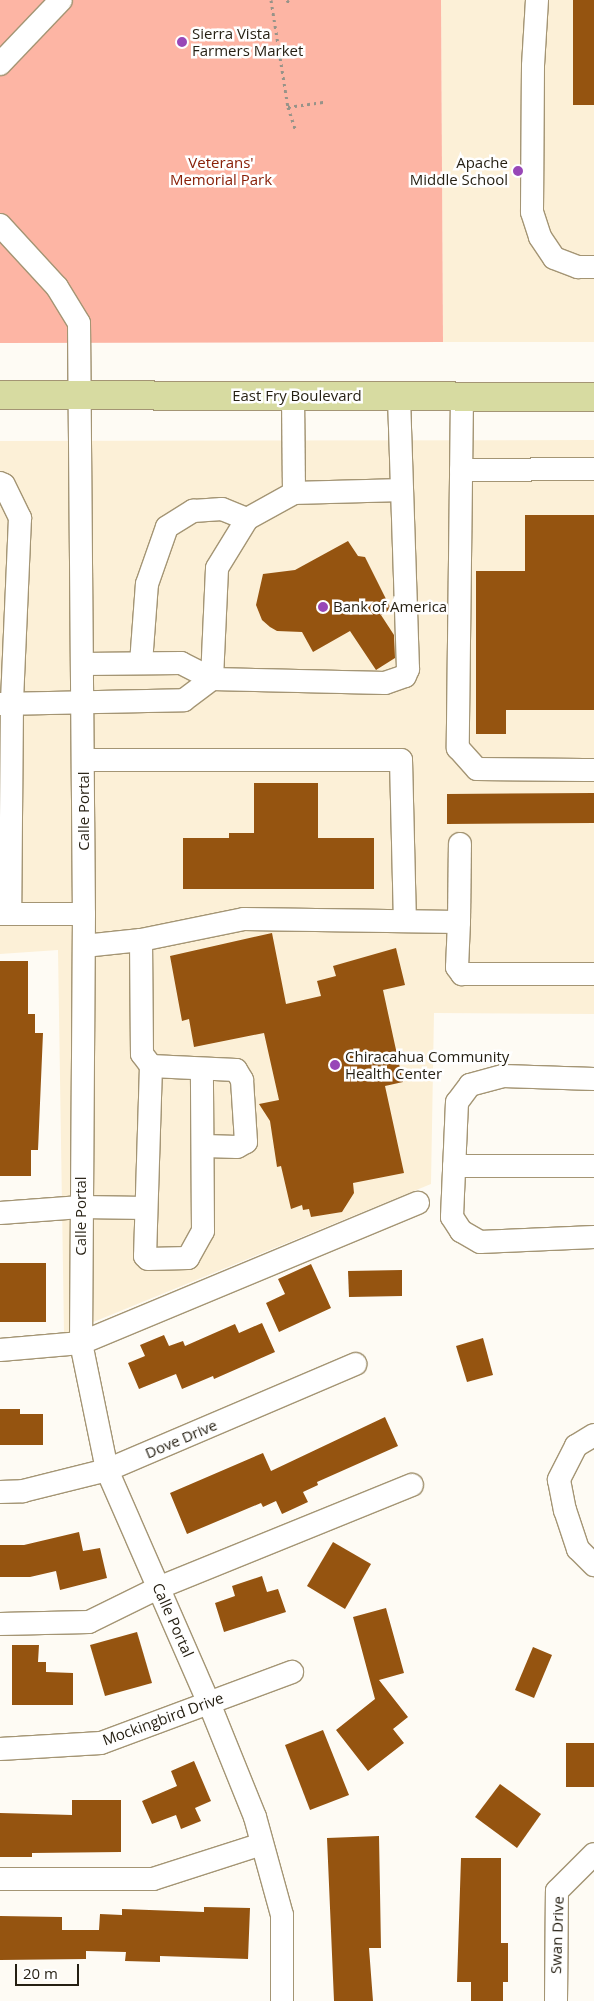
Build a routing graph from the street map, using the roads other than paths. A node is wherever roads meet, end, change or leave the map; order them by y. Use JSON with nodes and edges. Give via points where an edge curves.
{"nodes":[{"id":1,"x":62,"y":0,"type":"edge"},
{"id":2,"x":537,"y":0,"type":"edge"},
{"id":3,"x":0,"y":64,"type":"edge"},
{"id":4,"x":0,"y":225,"type":"edge"},
{"id":5,"x":594,"y":267,"type":"edge"},
{"id":6,"x":0,"y":395,"type":"edge"},
{"id":7,"x":82,"y":395,"type":"junction"},
{"id":8,"x":293,"y":396,"type":"junction"},
{"id":9,"x":399,"y":396,"type":"junction"},
{"id":10,"x":462,"y":396,"type":"junction"},
{"id":11,"x":594,"y":397,"type":"edge"},
{"id":12,"x":594,"y":468,"type":"edge"},
{"id":13,"x":462,"y":470,"type":"junction"},
{"id":14,"x":0,"y":484,"type":"edge"},
{"id":15,"x":402,"y":490,"type":"junction"},
{"id":16,"x":294,"y":493,"type":"junction"},
{"id":17,"x":246,"y":519,"type":"junction"},
{"id":18,"x":141,"y":663,"type":"junction"},
{"id":19,"x":83,"y":664,"type":"junction"},
{"id":20,"x":212,"y":680,"type":"junction"},
{"id":21,"x":84,"y":702,"type":"junction"},
{"id":22,"x":6,"y":703,"type":"edge"},
{"id":23,"x":84,"y":760,"type":"junction"},
{"id":24,"x":594,"y":770,"type":"edge"},
{"id":25,"x":460,"y":844,"type":"dead end"},
{"id":26,"x":6,"y":847,"type":"edge"},
{"id":27,"x":5,"y":914,"type":"edge"},
{"id":28,"x":84,"y":914,"type":"junction"},
{"id":29,"x":404,"y":921,"type":"junction"},
{"id":30,"x":459,"y":922,"type":"junction"},
{"id":31,"x":141,"y":940,"type":"junction"},
{"id":32,"x":84,"y":946,"type":"junction"},
{"id":33,"x":594,"y":974,"type":"edge"},
{"id":34,"x":151,"y":1066,"type":"junction"},
{"id":35,"x":202,"y":1070,"type":"junction"},
{"id":36,"x":594,"y":1079,"type":"edge"},
{"id":37,"x":205,"y":1146,"type":"junction"},
{"id":38,"x":454,"y":1166,"type":"junction"},
{"id":39,"x":594,"y":1166,"type":"edge"},
{"id":40,"x":418,"y":1203,"type":"dead end"},
{"id":41,"x":81,"y":1207,"type":"junction"},
{"id":42,"x":146,"y":1208,"type":"junction"},
{"id":43,"x":0,"y":1213,"type":"edge"},
{"id":44,"x":594,"y":1236,"type":"edge"},
{"id":45,"x":81,"y":1343,"type":"junction"},
{"id":46,"x":0,"y":1350,"type":"edge"},
{"id":47,"x":355,"y":1364,"type":"dead end"},
{"id":48,"x":594,"y":1435,"type":"edge"},
{"id":49,"x":107,"y":1470,"type":"junction"},
{"id":50,"x":412,"y":1485,"type":"dead end"},
{"id":51,"x":0,"y":1492,"type":"edge"},
{"id":52,"x":594,"y":1565,"type":"edge"},
{"id":53,"x":158,"y":1588,"type":"junction"},
{"id":54,"x":0,"y":1624,"type":"edge"},
{"id":55,"x":292,"y":1672,"type":"dead end"},
{"id":56,"x":209,"y":1703,"type":"junction"},
{"id":57,"x":0,"y":1749,"type":"edge"},
{"id":58,"x":262,"y":1844,"type":"junction"},
{"id":59,"x":594,"y":1854,"type":"edge"},
{"id":60,"x":0,"y":1879,"type":"edge"},
{"id":61,"x":282,"y":2001,"type":"edge"},
{"id":62,"x":556,"y":2001,"type":"edge"}],
"edges":[{"from":1,"to":3,"type":"street"},
{"from":2,"to":5,"type":"street","via":[[532,212],[540,237],[554,258],[578,267]]},
{"from":4,"to":7,"type":"street","name":"Calle Portal","via":[[57,288],[79,323]]},
{"from":6,"to":7,"type":"main road","name":"East Fry Boulevard"},
{"from":7,"to":8,"type":"main road","name":"East Fry Boulevard"},
{"from":7,"to":19,"type":"street","name":"Calle Portal"},
{"from":8,"to":9,"type":"main road","name":"East Fry Boulevard"},
{"from":8,"to":16,"type":"street"},
{"from":9,"to":10,"type":"main road","name":"East Fry Boulevard"},
{"from":9,"to":15,"type":"street"},
{"from":10,"to":11,"type":"main road","name":"East Fry Boulevard"},
{"from":10,"to":13,"type":"street"},
{"from":12,"to":13,"type":"street"},
{"from":13,"to":24,"type":"street","via":[[458,748],[477,769]]},
{"from":14,"to":22,"type":"street","via":[[4,485],[20,518]]},
{"from":15,"to":16,"type":"street"},
{"from":15,"to":20,"type":"street","via":[[408,669],[405,676],[385,683]]},
{"from":16,"to":17,"type":"street"},
{"from":17,"to":18,"type":"street","via":[[222,509],[193,511],[167,527],[147,584]]},
{"from":17,"to":20,"type":"street","via":[[217,568]]},
{"from":18,"to":19,"type":"street"},
{"from":18,"to":20,"type":"street","via":[[181,663]]},
{"from":19,"to":21,"type":"street","name":"Calle Portal"},
{"from":20,"to":21,"type":"street","via":[[184,700]]},
{"from":21,"to":22,"type":"street"},
{"from":21,"to":23,"type":"street","name":"Calle Portal"},
{"from":22,"to":26,"type":"street"},
{"from":23,"to":28,"type":"street","name":"Calle Portal"},
{"from":23,"to":29,"type":"street","via":[[401,760]]},
{"from":25,"to":30,"type":"street"},
{"from":26,"to":27,"type":"street"},
{"from":27,"to":28,"type":"street"},
{"from":28,"to":32,"type":"street","name":"Calle Portal"},
{"from":29,"to":30,"type":"street"},
{"from":29,"to":31,"type":"street","via":[[244,919]]},
{"from":30,"to":33,"type":"street","via":[[457,961],[462,974]]},
{"from":31,"to":32,"type":"street"},
{"from":31,"to":34,"type":"street","via":[[142,1054]]},
{"from":32,"to":41,"type":"street","name":"Calle Portal"},
{"from":34,"to":35,"type":"street"},
{"from":34,"to":42,"type":"street"},
{"from":35,"to":37,"type":"street"},
{"from":35,"to":37,"type":"street","via":[[236,1070],[244,1092],[246,1142],[237,1147]]},
{"from":36,"to":38,"type":"street","via":[[503,1076],[470,1085],[457,1102]]},
{"from":37,"to":42,"type":"street","via":[[203,1231],[188,1258],[148,1259],[145,1256]]},
{"from":38,"to":39,"type":"street"},
{"from":38,"to":44,"type":"street","via":[[452,1217],[461,1231],[480,1242]]},
{"from":40,"to":45,"type":"street"},
{"from":41,"to":42,"type":"street"},
{"from":41,"to":43,"type":"street"},
{"from":41,"to":45,"type":"street","name":"Calle Portal"},
{"from":45,"to":46,"type":"street"},
{"from":45,"to":49,"type":"street","name":"Calle Portal"},
{"from":47,"to":49,"type":"street","name":"Dove Drive"},
{"from":48,"to":52,"type":"street","via":[[576,1446],[560,1480],[565,1510],[578,1549]]},
{"from":49,"to":51,"type":"street","name":"Dove Drive","via":[[23,1491]]},
{"from":49,"to":53,"type":"street","name":"Calle Portal"},
{"from":50,"to":53,"type":"street"},
{"from":53,"to":54,"type":"street","via":[[90,1622]]},
{"from":53,"to":56,"type":"street","name":"Calle Portal"},
{"from":55,"to":56,"type":"street","name":"Mockingbird Drive"},
{"from":56,"to":57,"type":"street","name":"Mockingbird Drive","via":[[101,1743]]},
{"from":56,"to":58,"type":"street","name":"Calle Portal"},
{"from":58,"to":60,"type":"street","via":[[153,1879]]},
{"from":58,"to":61,"type":"street","name":"Calle Portal","via":[[282,1915]]},
{"from":59,"to":62,"type":"street","name":"Swan Drive","via":[[557,1891]]}]}
